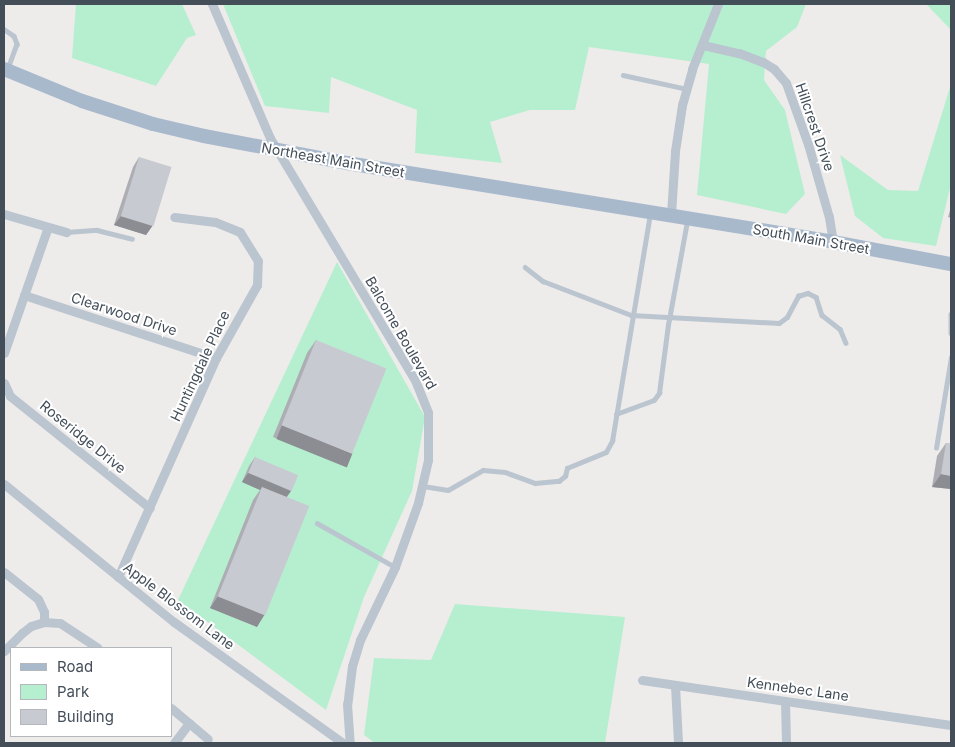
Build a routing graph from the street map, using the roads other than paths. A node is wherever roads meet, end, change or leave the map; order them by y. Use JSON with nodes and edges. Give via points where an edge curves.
{"nodes":[{"id":1,"x":212,"y":4,"type":"edge"},
{"id":2,"x":718,"y":4,"type":"edge"},
{"id":3,"x":4,"y":29,"type":"edge"},
{"id":4,"x":702,"y":45,"type":"junction"},
{"id":5,"x":5,"y":72,"type":"edge"},
{"id":6,"x":623,"y":75,"type":"dead end"},
{"id":7,"x":687,"y":88,"type":"junction"},
{"id":8,"x":278,"y":151,"type":"junction"},
{"id":9,"x":650,"y":212,"type":"junction"},
{"id":10,"x":4,"y":214,"type":"edge"},
{"id":11,"x":671,"y":215,"type":"junction"},
{"id":12,"x":174,"y":217,"type":"dead end"},
{"id":13,"x":687,"y":219,"type":"junction"},
{"id":14,"x":48,"y":227,"type":"junction"},
{"id":15,"x":66,"y":232,"type":"joint"},
{"id":16,"x":132,"y":239,"type":"dead end"},
{"id":17,"x":833,"y":242,"type":"junction"},
{"id":18,"x":951,"y":264,"type":"edge"},
{"id":19,"x":525,"y":267,"type":"dead end"},
{"id":20,"x":24,"y":295,"type":"junction"},
{"id":21,"x":951,"y":314,"type":"edge"},
{"id":22,"x":631,"y":315,"type":"junction"},
{"id":23,"x":669,"y":318,"type":"junction"},
{"id":24,"x":951,"y":333,"type":"edge"},
{"id":25,"x":846,"y":342,"type":"dead end"},
{"id":26,"x":4,"y":353,"type":"edge"},
{"id":27,"x":951,"y":357,"type":"edge"},
{"id":28,"x":216,"y":358,"type":"junction"},
{"id":29,"x":4,"y":383,"type":"edge"},
{"id":30,"x":616,"y":414,"type":"junction"},
{"id":31,"x":936,"y":448,"type":"dead end"},
{"id":32,"x":4,"y":484,"type":"edge"},
{"id":33,"x":423,"y":486,"type":"junction"},
{"id":34,"x":150,"y":508,"type":"junction"},
{"id":35,"x":317,"y":523,"type":"dead end"},
{"id":36,"x":394,"y":567,"type":"junction"},
{"id":37,"x":4,"y":572,"type":"edge"},
{"id":38,"x":118,"y":577,"type":"junction"},
{"id":39,"x":44,"y":622,"type":"junction"},
{"id":40,"x":96,"y":647,"type":"edge"},
{"id":41,"x":4,"y":651,"type":"edge"},
{"id":42,"x":642,"y":680,"type":"dead end"},
{"id":43,"x":675,"y":685,"type":"junction"},
{"id":44,"x":785,"y":701,"type":"junction"},
{"id":45,"x":172,"y":709,"type":"edge"},
{"id":46,"x":189,"y":723,"type":"junction"},
{"id":47,"x":951,"y":725,"type":"edge"},
{"id":48,"x":208,"y":739,"type":"dead end"},
{"id":49,"x":174,"y":743,"type":"edge"},
{"id":50,"x":343,"y":743,"type":"edge"},
{"id":51,"x":350,"y":743,"type":"edge"},
{"id":52,"x":678,"y":743,"type":"edge"},
{"id":53,"x":786,"y":743,"type":"edge"}],
"edges":[{"from":1,"to":8,"type":"street","name":"Balcome Boulevard"},
{"from":2,"to":4,"type":"street"},
{"from":3,"to":5,"type":"lane","via":[[14,36],[17,44]]},
{"from":4,"to":7,"type":"street"},
{"from":4,"to":17,"type":"street","name":"Hillcrest Drive","via":[[763,62],[786,83],[808,144]]},
{"from":5,"to":8,"type":"main road","name":"Northeast Main Street","via":[[153,124]]},
{"from":6,"to":7,"type":"lane"},
{"from":7,"to":11,"type":"street","via":[[675,151]]},
{"from":8,"to":9,"type":"main road","name":"Northeast Main Street"},
{"from":8,"to":33,"type":"street","name":"Balcome Boulevard","via":[[420,390],[428,413],[430,442]]},
{"from":9,"to":11,"type":"main road","name":"Northeast Main Street"},
{"from":9,"to":22,"type":"lane"},
{"from":10,"to":14,"type":"street"},
{"from":11,"to":13,"type":"main road","name":"South Main Street"},
{"from":12,"to":28,"type":"street","name":"Huntingdale Place","via":[[215,222],[240,232],[258,261],[257,285]]},
{"from":13,"to":17,"type":"main road","name":"South Main Street"},
{"from":13,"to":23,"type":"lane"},
{"from":14,"to":15,"type":"street"},
{"from":14,"to":20,"type":"street"},
{"from":15,"to":16,"type":"lane","via":[[97,230]]},
{"from":17,"to":18,"type":"main road","name":"South Main Street"},
{"from":19,"to":22,"type":"lane","via":[[543,281]]},
{"from":20,"to":26,"type":"street"},
{"from":20,"to":28,"type":"street","name":"Clearwood Drive"},
{"from":21,"to":24,"type":"lane"},
{"from":22,"to":23,"type":"lane"},
{"from":22,"to":30,"type":"lane"},
{"from":23,"to":25,"type":"lane","via":[[779,323],[787,317],[798,296],[808,293],[816,297],[822,315],[840,329]]},
{"from":23,"to":30,"type":"lane","via":[[659,392],[654,400]]},
{"from":27,"to":31,"type":"lane"},
{"from":28,"to":34,"type":"street","name":"Huntingdale Place"},
{"from":29,"to":34,"type":"street","name":"Roseridge Drive","via":[[10,396]]},
{"from":30,"to":33,"type":"lane","via":[[612,441],[606,452],[568,468],[559,481],[535,483],[505,472],[483,470],[448,490]]},
{"from":32,"to":38,"type":"street","name":"Apple Blossom Lane"},
{"from":33,"to":36,"type":"street","name":"Balcome Boulevard"},
{"from":34,"to":38,"type":"street","name":"Huntingdale Place"},
{"from":35,"to":36,"type":"lane"},
{"from":36,"to":51,"type":"street","name":"Balcome Boulevard","via":[[360,640],[352,666],[347,704]]},
{"from":37,"to":39,"type":"street","via":[[38,599],[44,612]]},
{"from":38,"to":50,"type":"street","name":"Apple Blossom Lane","via":[[174,622]]},
{"from":39,"to":40,"type":"street","via":[[60,623]]},
{"from":39,"to":41,"type":"street","via":[[31,626]]},
{"from":42,"to":43,"type":"street","name":"Kennebec Lane"},
{"from":43,"to":44,"type":"street","name":"Kennebec Lane"},
{"from":43,"to":52,"type":"street"},
{"from":44,"to":47,"type":"street","name":"Kennebec Lane"},
{"from":44,"to":53,"type":"street"},
{"from":45,"to":46,"type":"street"},
{"from":46,"to":48,"type":"street"},
{"from":46,"to":49,"type":"street"}]}
